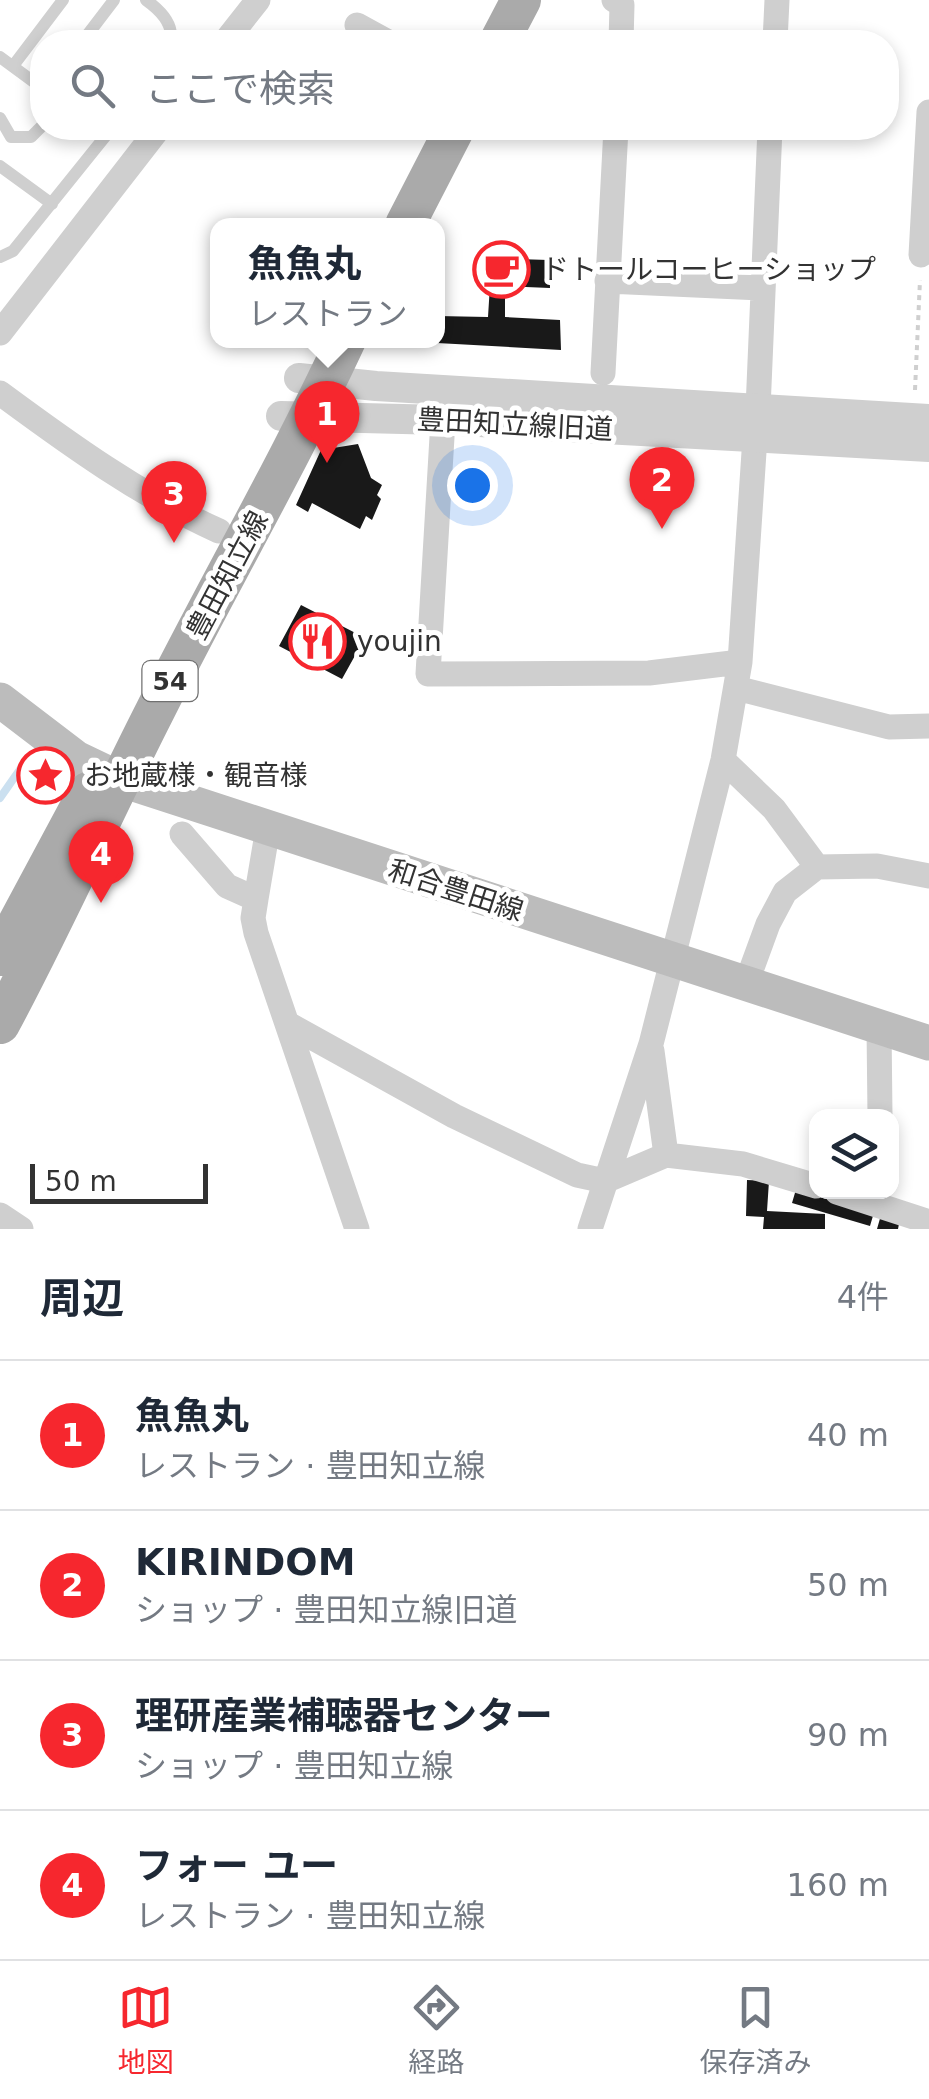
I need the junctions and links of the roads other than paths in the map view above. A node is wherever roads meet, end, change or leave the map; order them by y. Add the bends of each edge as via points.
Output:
1 (63, 0) edge
2 (114, 0) edge
3 (146, 0) edge
4 (258, 0) edge
5 (491, 0) edge
6 (520, 0) edge
7 (614, 0) edge
8 (777, 0) edge
9 (357, 26) dead end
10 (40, 30) edge
11 (91, 30) edge
12 (170, 30) edge
13 (234, 30) edge
14 (365, 30) edge
15 (476, 30) edge
16 (505, 30) edge
17 (621, 30) edge
18 (776, 30) edge
19 (30, 44) edge
20 (0, 58) edge
21 (13, 66) junction
22 (30, 79) edge
23 (929, 112) edge
24 (0, 118) edge
25 (30, 137) edge
26 (98, 140) edge
27 (150, 140) edge
28 (420, 140) edge
29 (449, 140) edge
30 (615, 140) edge
31 (769, 140) edge
32 (2, 171) edge
33 (52, 204) junction
34 (381, 218) edge
35 (409, 218) edge
36 (921, 255) road end
37 (0, 257) edge
38 (607, 280) junction
39 (762, 288) junction
40 (0, 333) edge
41 (317, 348) edge
42 (339, 348) edge
43 (603, 374) dead end
44 (314, 379) junction
45 (0, 393) edge
46 (922, 410) edge
47 (296, 417) junction
48 (443, 420) junction
49 (756, 423) junction
50 (929, 447) edge
51 (219, 531) junction
52 (738, 675) junction
53 (0, 700) edge
54 (929, 726) edge
55 (723, 760) junction
56 (110, 774) junction
57 (268, 828) junction
58 (182, 834) dead end
59 (817, 867) junction
60 (929, 876) edge
61 (256, 899) junction
62 (0, 956) edge
63 (674, 962) junction
64 (746, 984) junction
65 (0, 1024) edge
66 (288, 1024) junction
67 (879, 1027) junction
68 (929, 1043) edge
69 (651, 1044) junction
70 (880, 1109) edge
71 (666, 1154) junction
72 (605, 1182) junction
73 (809, 1184) edge
74 (878, 1199) edge
75 (0, 1215) edge
76 (929, 1222) edge
77 (21, 1229) edge
78 (357, 1229) edge
79 (590, 1229) edge

1 - 10 lane
2 - 11 lane
3 - 12 lane via 162,12
4 - 13 street
5 - 15 main road
6 - 16 main road
7 - 17 street via 622,5
8 - 18 street
9 - 14 street
19 - 21 lane
20 - 21 lane
21 - 22 lane
23 - 36 street
24 - 25 lane via 10,137
26 - 33 lane
27 - 40 street
28 - 34 main road
29 - 35 main road
30 - 38 street
31 - 39 street
32 - 33 lane
33 - 37 lane via 13,251
38 - 39 street
38 - 43 street
39 - 49 street
41 - 44 main road, 豊田知立線 / 54
42 - 44 main road, 豊田知立線 / 54
44 - 47 main road, 豊田知立線 / 54
44 - 49 street, 豊田知立線旧道
45 - 51 street via 179,513
46 - 49 street, 豊田知立線旧道
47 - 48 street, 豊田知立線旧道
47 - 51 main road, 豊田知立線 / 54
47 - 56 main road, 豊田知立線 / 54
48 - 49 street, 豊田知立線旧道
48 - 52 street via 428,674
49 - 50 street, 豊田知立線旧道
49 - 52 street
51 - 56 main road, 豊田知立線 / 54 via 170,622
52 - 54 street via 889,727
52 - 55 street
53 - 56 main road, 和合豊田線 via 76,758
55 - 59 street via 774,810
55 - 63 street
56 - 57 main road, 和合豊田線
56 - 62 main road, 豊田知立線 / 54
56 - 65 main road, 豊田知立線 / 54
57 - 61 street
57 - 63 main road, 和合豊田線
58 - 61 street via 227,886
59 - 60 street via 877,866
59 - 64 street via 785,892
61 - 66 street via 256,933
63 - 64 main road, 和合豊田線
63 - 69 street
64 - 67 main road, 和合豊田線
66 - 72 street via 454,1116
66 - 78 street
67 - 68 main road, 和合豊田線
67 - 70 street
69 - 71 street
69 - 72 street
71 - 72 street
71 - 73 street via 742,1164
72 - 79 street
74 - 76 street
75 - 77 street

